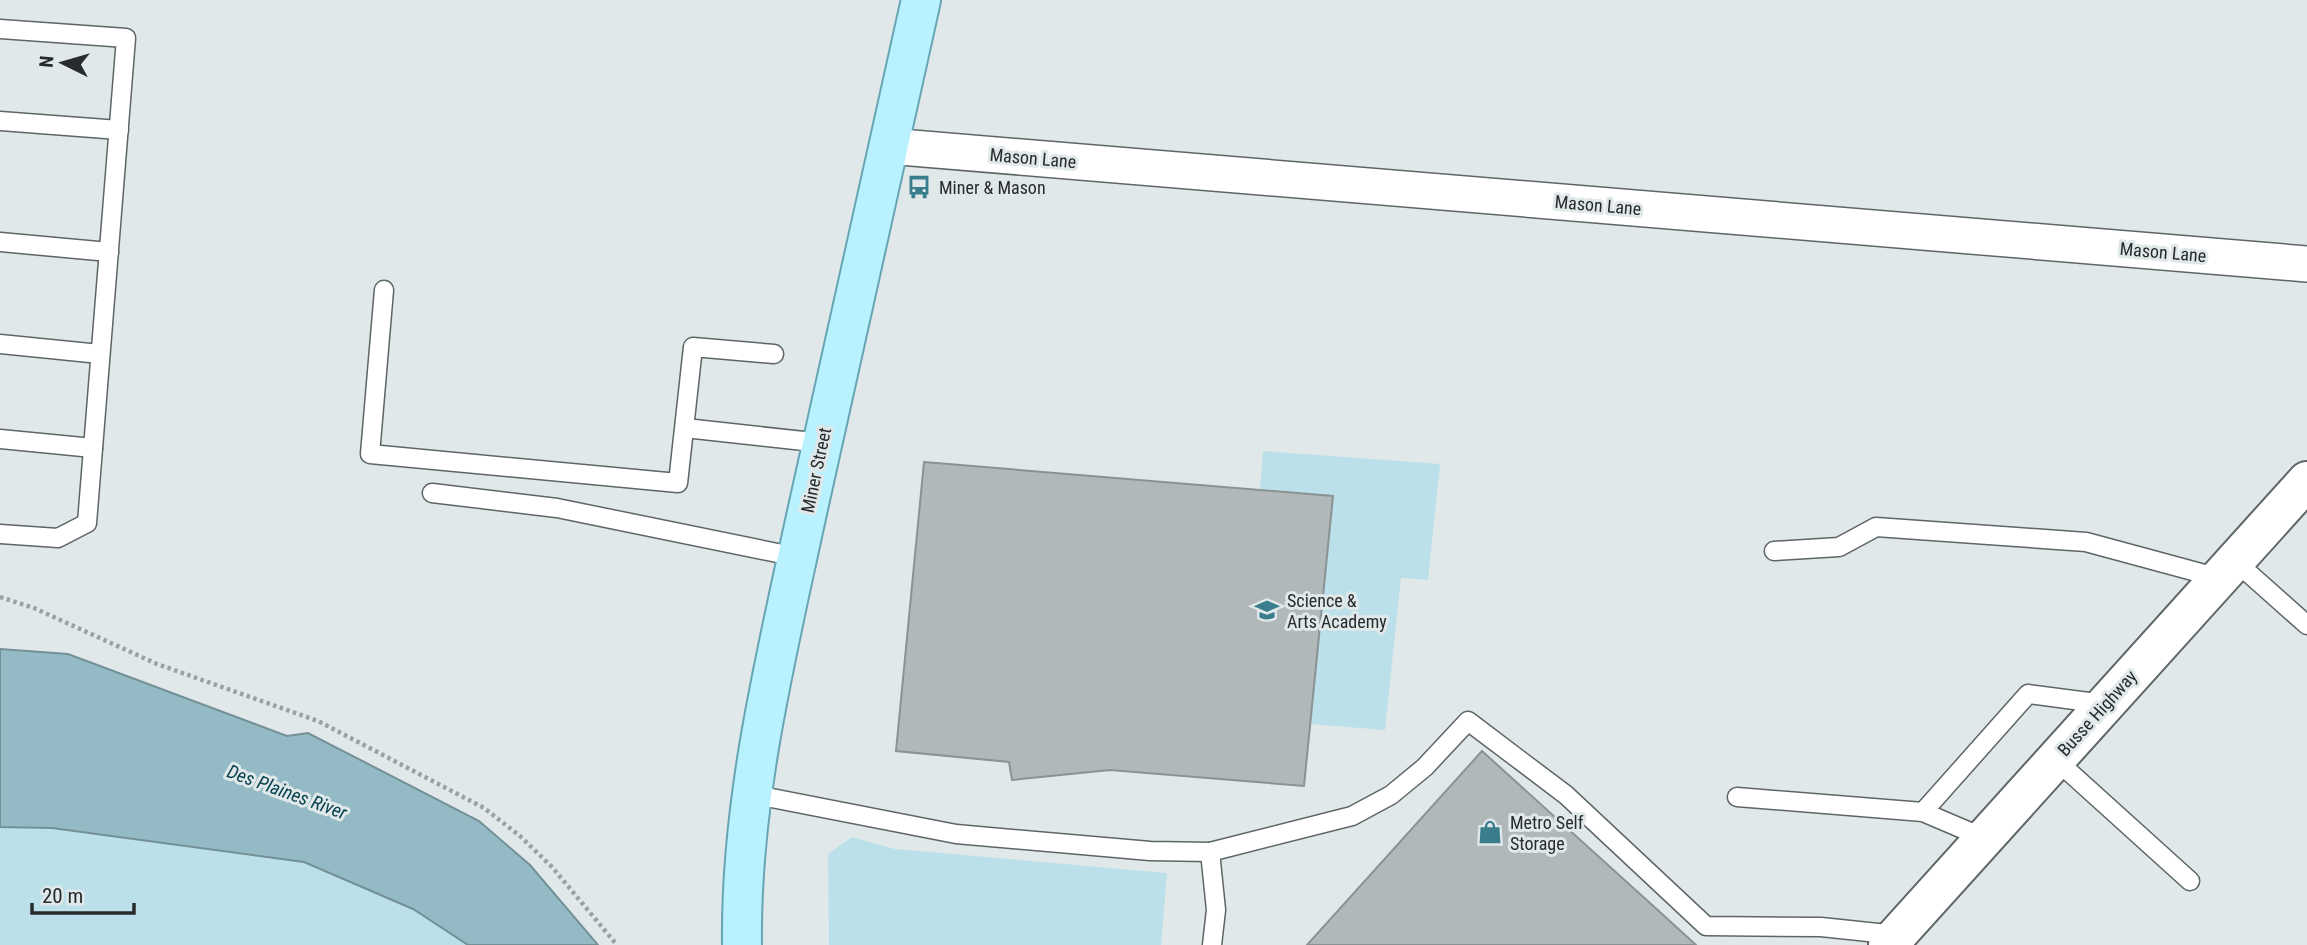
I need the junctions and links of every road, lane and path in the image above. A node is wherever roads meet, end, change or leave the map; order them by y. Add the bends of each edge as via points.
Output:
1 (921, 0) edge
2 (0, 29) edge
3 (0, 121) edge
4 (119, 130) junction
5 (888, 146) junction
6 (0, 242) edge
7 (109, 252) junction
8 (2307, 264) edge
9 (384, 290) dead end
10 (0, 344) edge
11 (100, 354) junction
12 (774, 354) dead end
13 (685, 428) junction
14 (0, 439) edge
15 (822, 443) junction
16 (93, 448) junction
17 (2307, 481) edge
18 (432, 493) dead end
19 (0, 534) edge
20 (1774, 551) dead end
21 (797, 556) junction
22 (2227, 570) junction
23 (0, 597) edge
24 (2307, 625) edge
25 (2105, 704) junction
26 (2056, 759) junction
27 (751, 794) junction
28 (1737, 797) dead end
29 (1923, 812) junction
30 (1984, 838) junction
31 (1210, 852) junction
32 (2190, 881) dead end
33 (1892, 940) edge
34 (617, 945) edge
35 (742, 945) edge
36 (1212, 945) edge

1 - 5 main road, Miner Street
2 - 4 lane via 126,38
3 - 4 lane
4 - 7 lane
5 - 8 street, Mason Lane
5 - 15 main road, Miner Street
6 - 7 lane
7 - 11 lane
9 - 13 lane via 369,454 678,483
10 - 11 lane
11 - 16 lane
12 - 13 lane via 693,347
13 - 15 lane
14 - 16 lane
15 - 21 main road, Miner Street
16 - 19 lane via 87,523 58,538
17 - 22 main road, Busse Highway
18 - 21 lane via 556,508
20 - 22 lane via 1839,547 1876,527 2086,542
21 - 27 main road, Miner Street
22 - 24 lane
22 - 25 main road, Busse Highway
23 - 34 path via 157,664 318,721 484,808 552,867
25 - 26 main road, Busse Highway
25 - 29 lane via 2028,694
26 - 30 main road, Busse Highway
26 - 32 lane
27 - 31 lane via 956,834
27 - 35 main road, Miner Street
28 - 29 lane
29 - 30 lane
30 - 33 main road, Busse Highway
31 - 33 lane via 1352,816 1391,795 1424,768 1468,721 1566,795 1706,926 1821,927
31 - 36 lane via 1216,909

